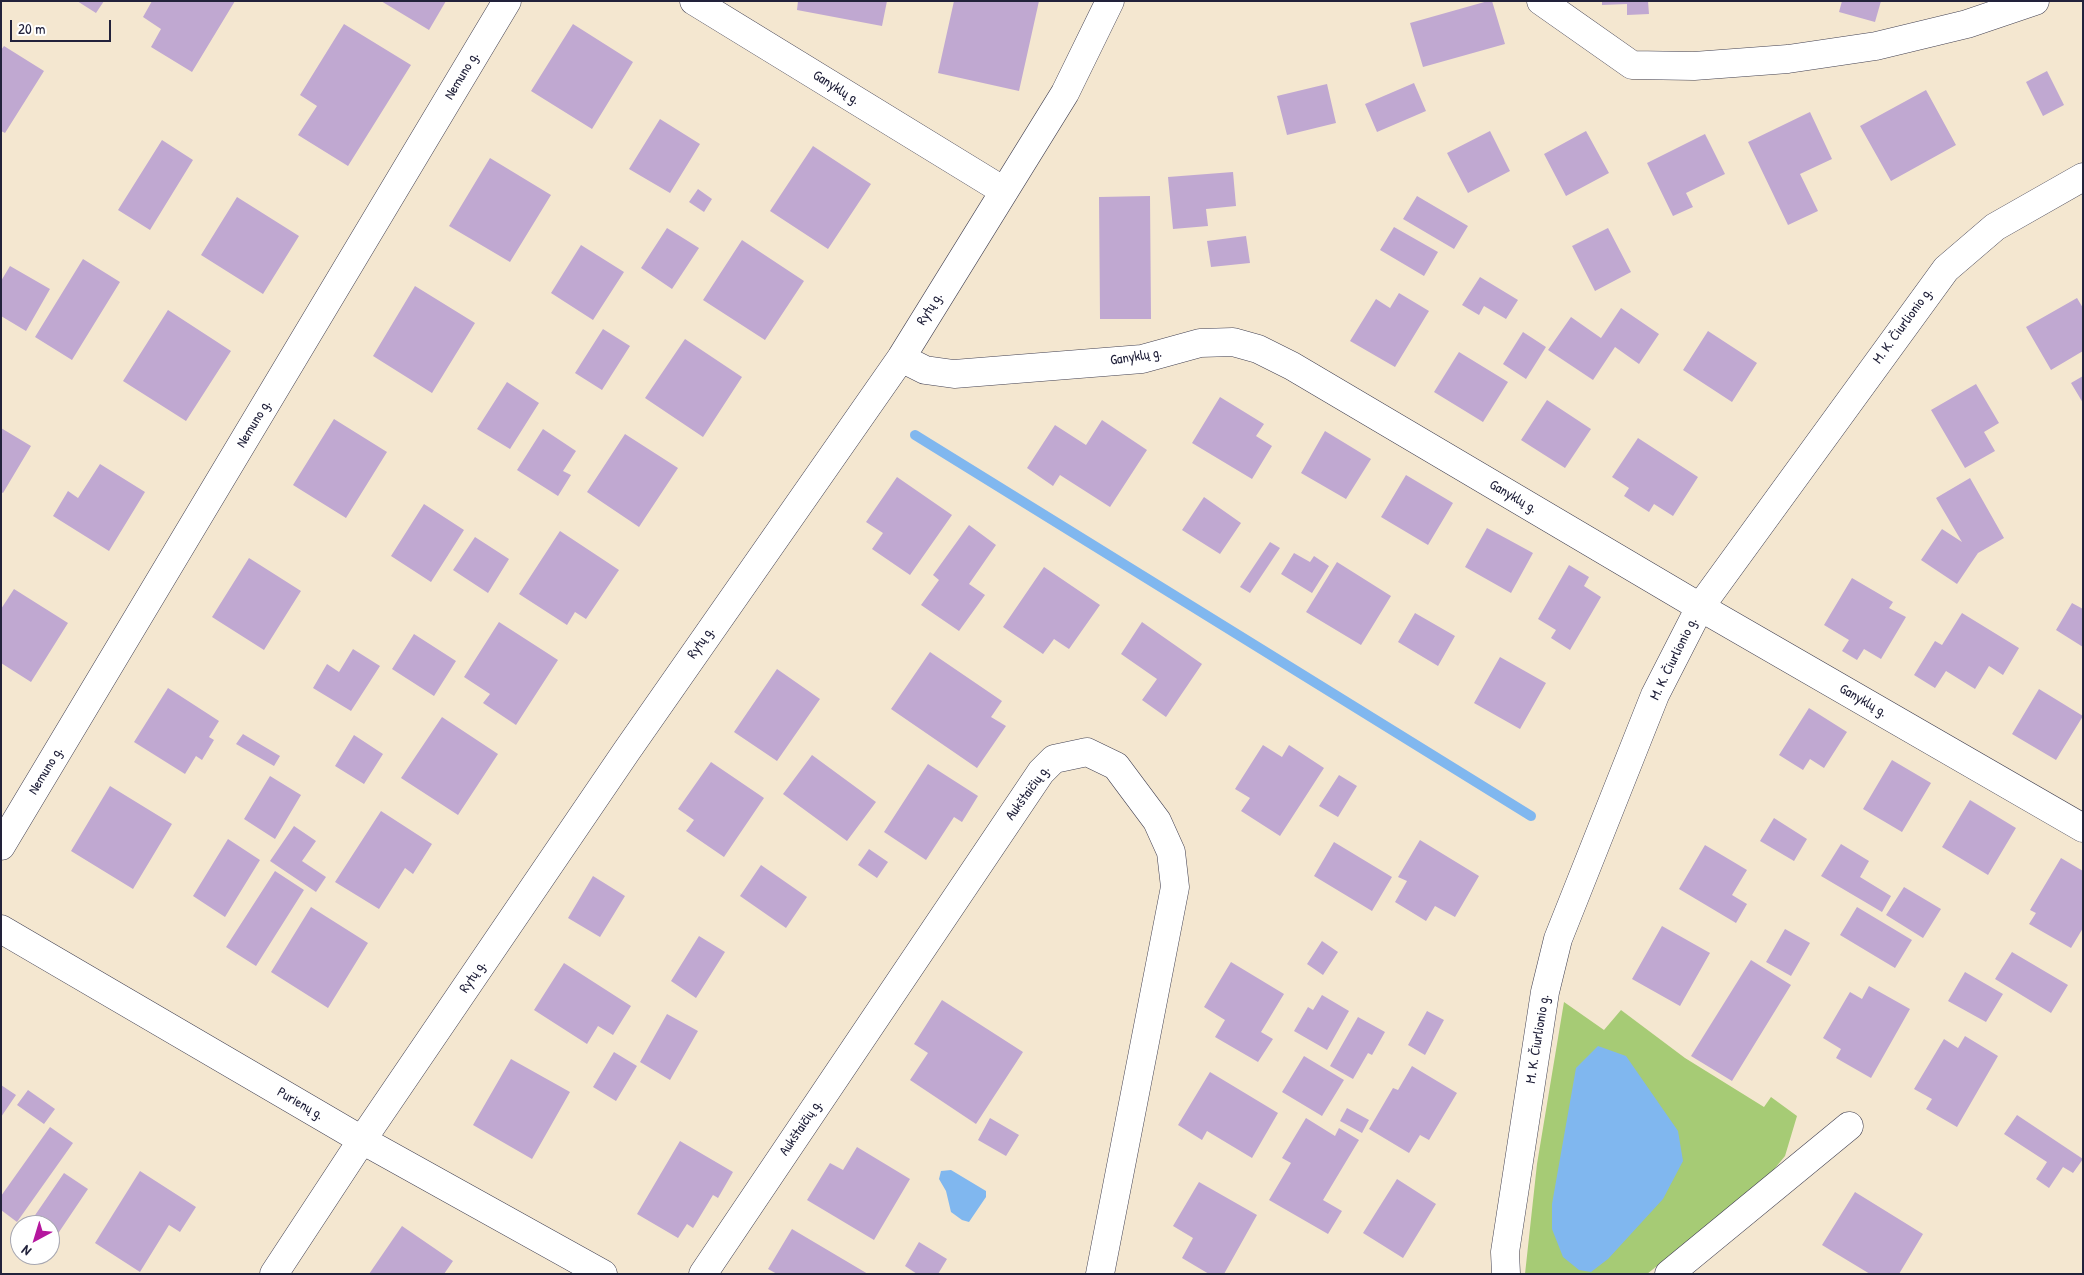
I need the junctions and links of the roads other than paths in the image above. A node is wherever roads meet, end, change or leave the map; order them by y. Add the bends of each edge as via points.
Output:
1 (508, 1) edge
2 (694, 1) edge
3 (1110, 1) edge
4 (1541, 1) edge
5 (2035, 1) edge
6 (2083, 177) edge
7 (1004, 191) junction
8 (901, 358) junction
9 (1700, 607) junction
10 (2083, 828) edge
11 (1, 846) edge
12 (1, 928) edge
13 (1849, 1126) dead end
14 (362, 1140) junction
15 (274, 1274) edge
16 (603, 1274) edge
17 (703, 1274) edge
18 (1100, 1274) edge
19 (1506, 1274) edge
20 (1669, 1274) edge

1 - 11 street, Nemuno g.
2 - 7 street, Ganyklų g.
3 - 7 street, Rytų g. via 1065,93
4 - 5 street via 1632,65 1694,66 1788,59 1876,46 1967,24
6 - 9 street, M. K. Čiurlionio g. via 1995,227 1946,269
7 - 8 street, Rytų g.
8 - 9 street, Ganyklų g. via 925,370 954,374 1142,359 1200,344 1234,342 1258,349
8 - 14 street, Rytų g. via 626,752
9 - 10 street, Ganyklų g.
9 - 19 street, M. K. Čiurlionio g. via 1655,695 1558,939 1545,992 1505,1252
12 - 14 street, Purienų g.
13 - 20 street
14 - 15 street, Rytų g.
14 - 16 street, Purienų g.
17 - 18 street, Aukštaičių g. via 1041,772 1054,759 1086,752 1116,766 1157,821 1171,852 1175,887

